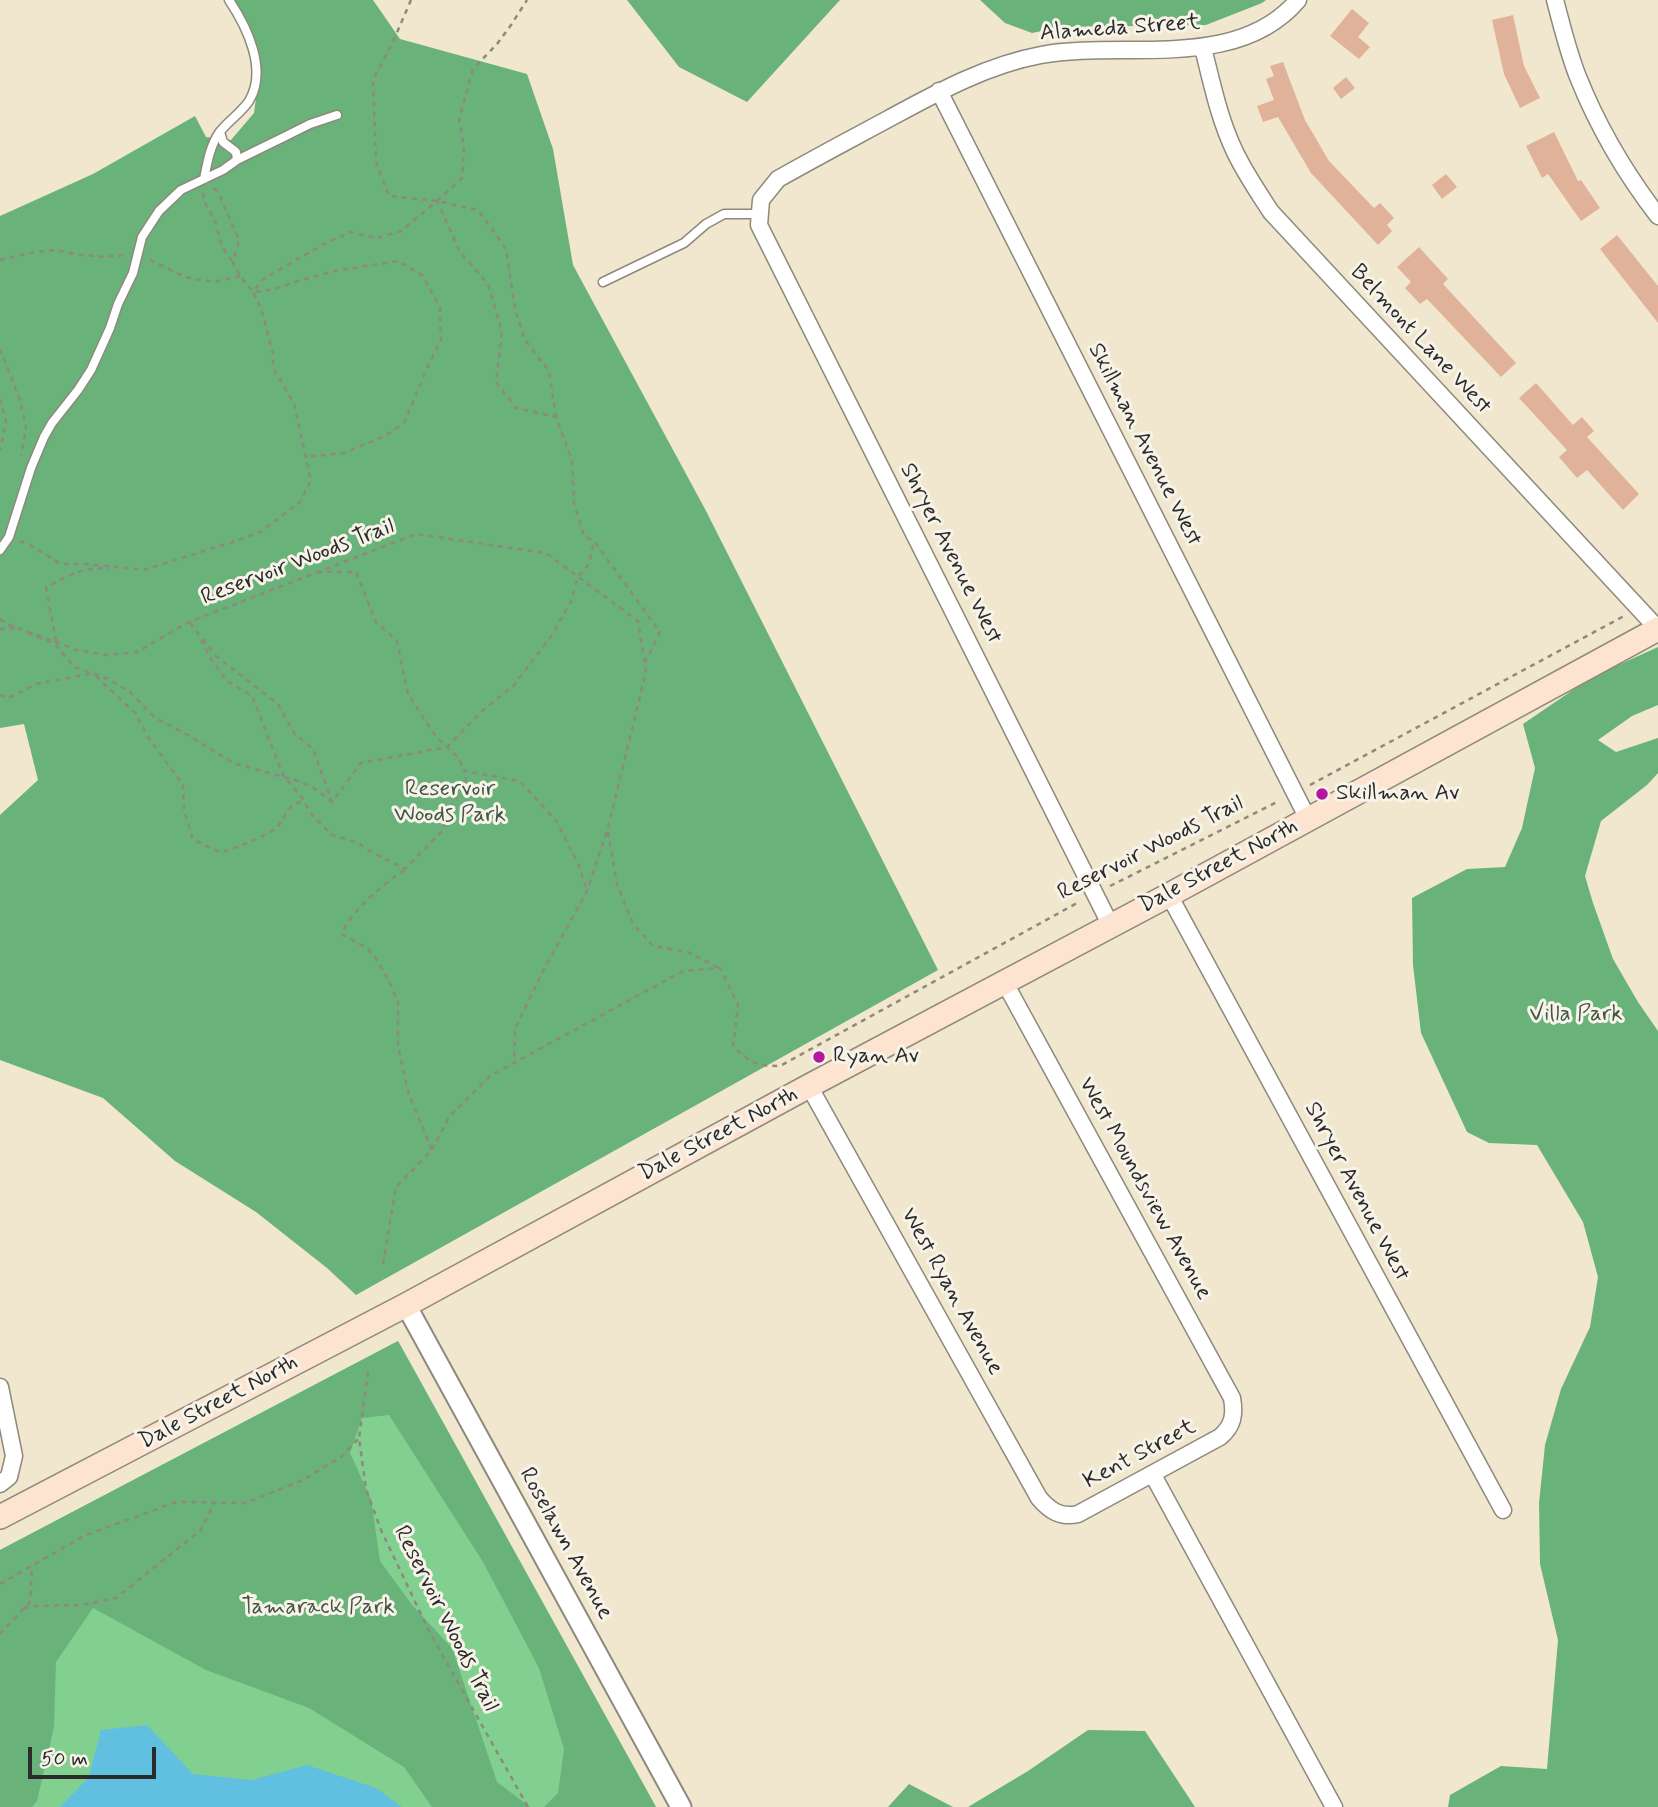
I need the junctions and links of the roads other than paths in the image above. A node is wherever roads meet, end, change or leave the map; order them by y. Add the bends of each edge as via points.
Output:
1 (229, 0) edge
2 (1298, 0) edge
3 (1555, 0) edge
4 (1203, 48) junction
5 (939, 91) junction
6 (337, 115) dead end
7 (220, 132) junction
8 (237, 160) junction
9 (204, 179) junction
10 (760, 207) junction
11 (1658, 216) edge
12 (604, 282) dead end
13 (0, 550) edge
14 (1658, 629) edge
15 (1308, 819) junction
16 (1169, 895) junction
17 (1111, 926) junction
18 (1005, 983) junction
19 (809, 1086) junction
20 (406, 1305) junction
21 (0, 1387) edge
22 (1233, 1420) joint
23 (1153, 1475) junction
24 (4, 1480) edge
25 (1503, 1510) dead end
26 (1060, 1514) joint
27 (0, 1517) edge
28 (681, 1807) edge
29 (1334, 1807) edge

1 - 7 lane via 253,50 256,77 249,101
2 - 4 street, Alameda Street via 1255,33
3 - 11 street via 1578,77 1597,119
4 - 5 street, Alameda Street via 1041,55 1004,64
4 - 14 street, Belmont Lane West via 1234,150 1271,212
5 - 10 street, Alameda Street via 778,179
5 - 15 street, Skillman Avenue West
6 - 8 lane
7 - 8 lane
7 - 9 lane
8 - 9 lane
9 - 13 lane via 181,190 159,211 142,237 133,273 91,370 44,437 9,537
10 - 12 lane via 724,214 684,243
10 - 17 street, Shryer Avenue West via 760,225
14 - 15 main road, Dale Street North
15 - 16 main road, Dale Street North
16 - 17 main road, Dale Street North
16 - 25 street, Shryer Avenue West
17 - 18 main road, Dale Street North
18 - 19 main road, Dale Street North
18 - 22 street, West Moundsview Avenue via 1232,1398
19 - 20 main road, Dale Street North
19 - 26 street, West Ryan Avenue via 1039,1498
20 - 27 main road, Dale Street North
20 - 28 street, Roselawn Avenue
21 - 24 street via 14,1456
22 - 23 street, Kent Street via 1220,1437
23 - 26 street, Kent Street via 1078,1514
23 - 29 street

